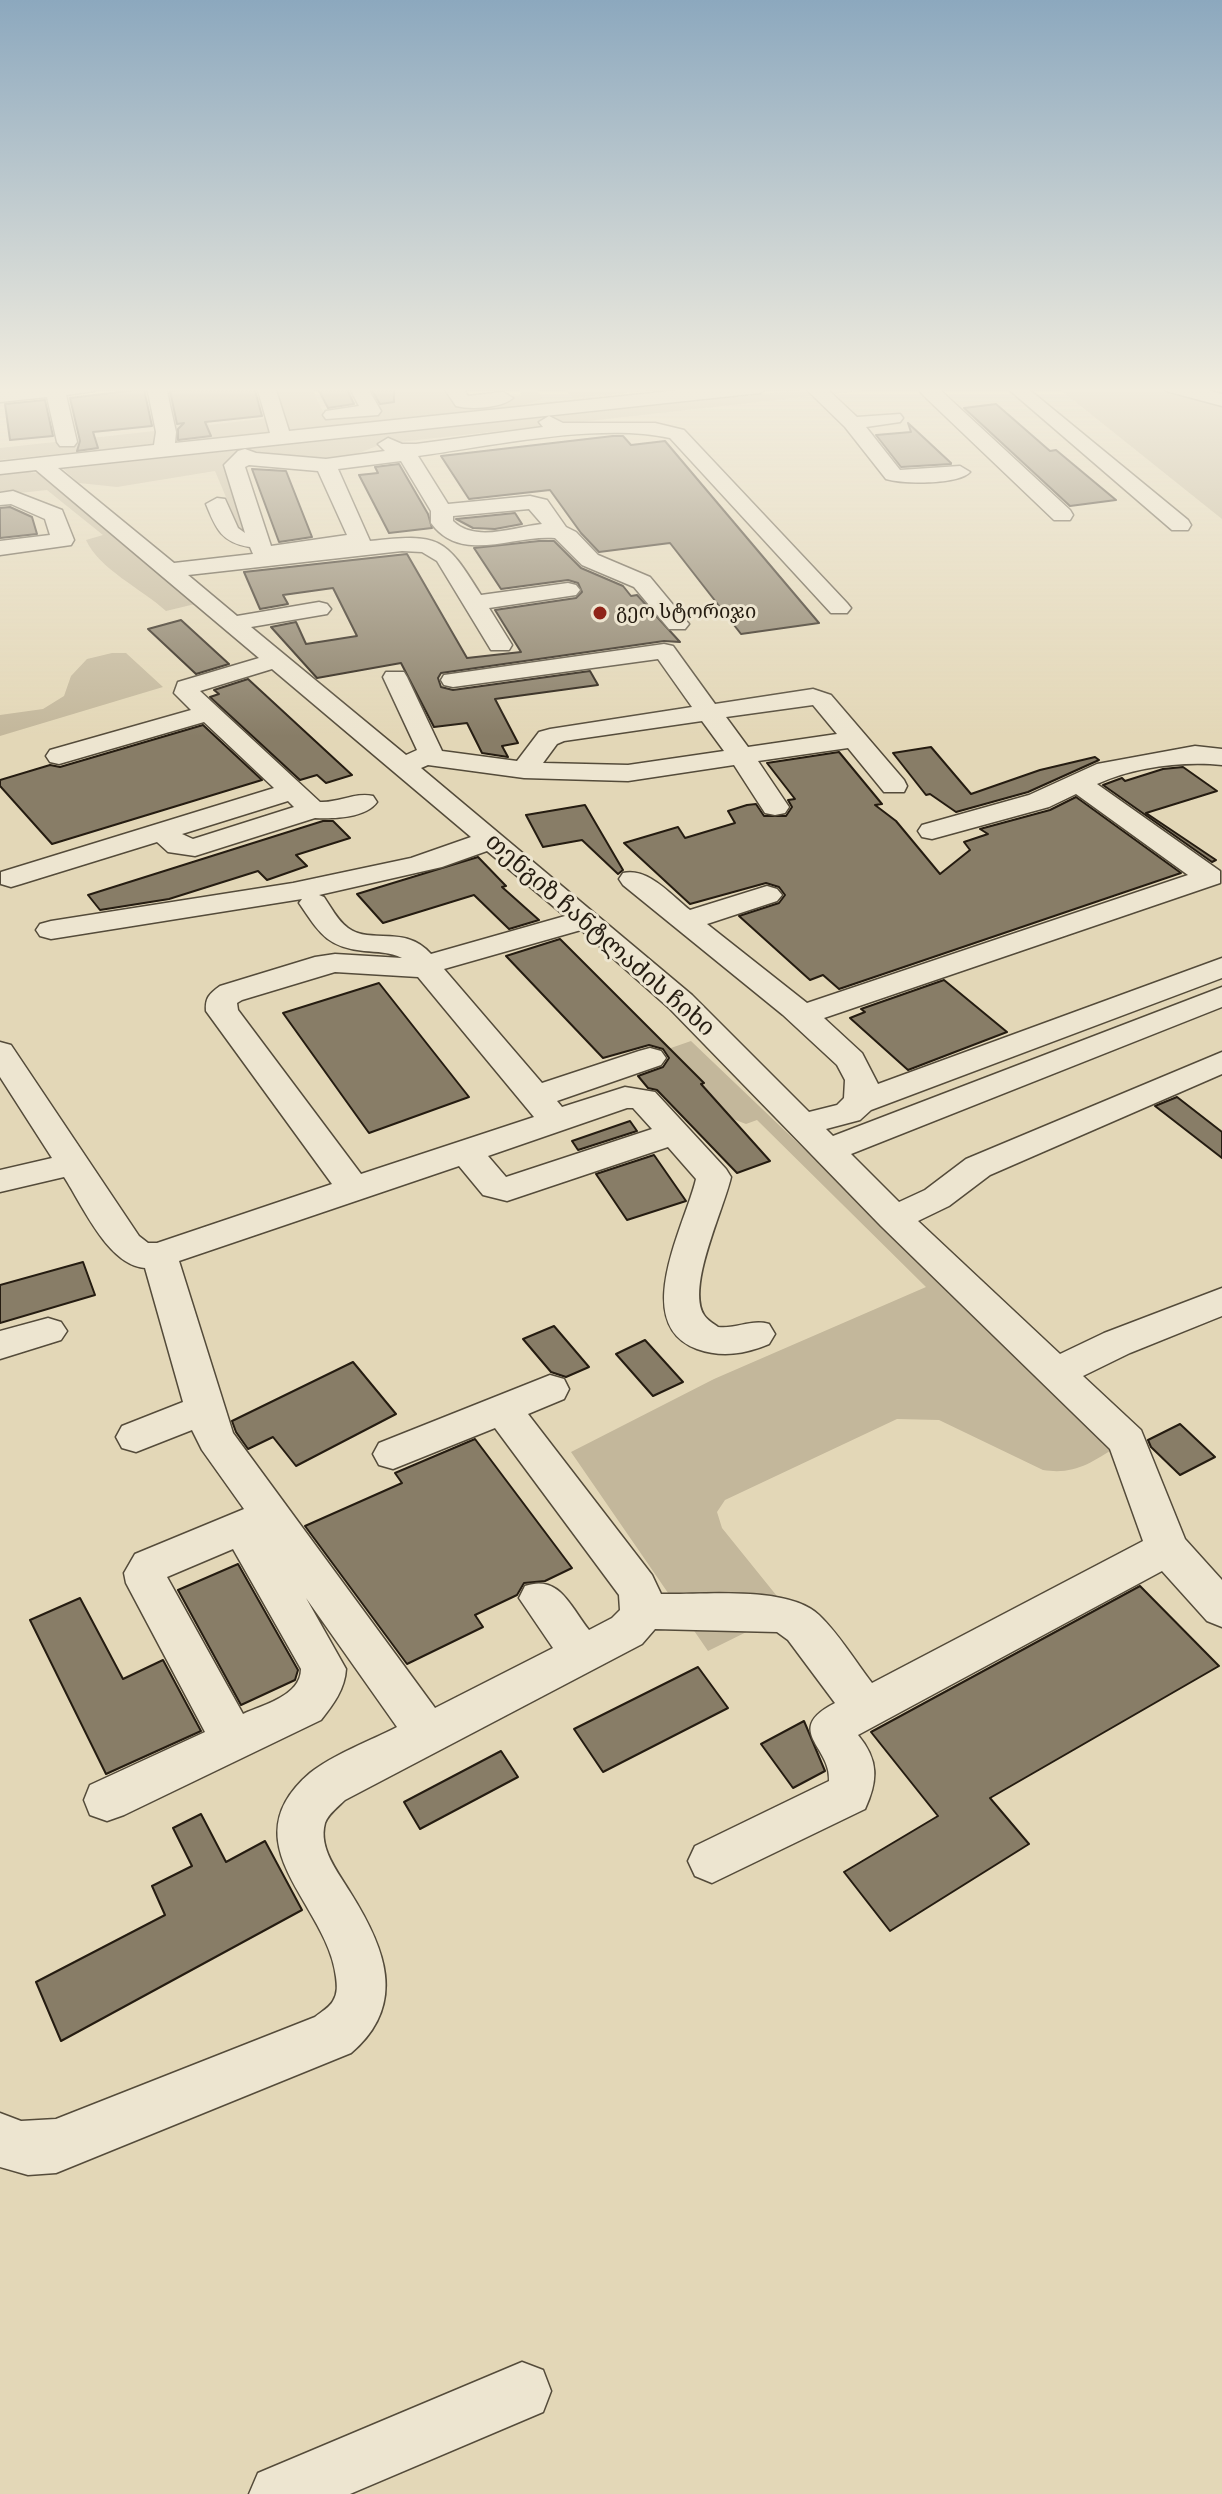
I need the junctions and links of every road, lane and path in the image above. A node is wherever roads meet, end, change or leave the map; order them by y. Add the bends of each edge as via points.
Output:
1 (28, 503) edge
2 (103, 503) edge
3 (247, 503) edge
4 (343, 503) edge
5 (435, 503) edge
6 (523, 503) edge
7 (534, 503) edge
8 (742, 503) edge
9 (1049, 503) edge
10 (1154, 503) edge
11 (217, 504) dead end
12 (1062, 515) dead end
13 (444, 520) junction
14 (1180, 525) dead end
15 (558, 532) junction
16 (360, 540) junction
17 (259, 541) junction
18 (0, 548) edge
19 (168, 571) junction
20 (568, 590) dead end
21 (474, 603) junction
22 (839, 608) dead end
23 (319, 609) dead end
24 (230, 624) junction
25 (677, 624) dead end
26 (500, 645) dead end
27 (275, 661) junction
28 (395, 677) dead end
29 (453, 680) dead end
30 (708, 712) junction
31 (209, 713) junction
32 (854, 739) junction
33 (59, 756) dead end
34 (741, 756) junction
35 (1222, 757) edge
36 (411, 765) junction
37 (524, 770) junction
38 (1077, 782) junction
39 (894, 786) dead end
40 (303, 800) junction
41 (775, 807) dead end
42 (932, 831) dead end
43 (489, 839) junction
44 (11, 878) dead end
45 (633, 879) dead end
46 (767, 895) dead end
47 (314, 903) dead end
48 (586, 919) junction
49 (685, 921) junction
50 (51, 930) dead end
51 (423, 966) junction
52 (1222, 967) edge
53 (1219, 1001) edge
54 (802, 1015) junction
55 (0, 1052) edge
56 (650, 1058) dead end
57 (1222, 1062) edge
58 (11, 1086) edge
59 (859, 1103) junction
60 (545, 1109) junction
61 (803, 1124) junction
62 (675, 1133) junction
63 (828, 1150) junction
64 (466, 1151) junction
65 (74, 1164) junction
66 (0, 1181) edge
67 (354, 1189) junction
68 (894, 1218) junction
69 (159, 1255) junction
70 (1222, 1301) edge
71 (48, 1331) dead end
72 (756, 1334) dead end
73 (0, 1345) edge
74 (1056, 1373) junction
75 (550, 1389) dead end
76 (502, 1409) junction
77 (205, 1412) junction
78 (136, 1437) dead end
79 (393, 1454) dead end
80 (256, 1521) junction
81 (1167, 1548) junction
82 (540, 1598) dead end
83 (1222, 1609) edge
84 (643, 1611) junction
85 (582, 1654) junction
86 (865, 1708) junction
87 (428, 1734) junction
88 (233, 1740) junction
89 (107, 1800) dead end
90 (712, 1861) dead end
91 (0, 2140) edge
92 (522, 2391) dead end
93 (279, 2494) edge

1 - 18 street via 54,515 63,540
2 - 19 street, თენგიზ ჩანტლაძის ჩიხი
3 - 17 street
4 - 16 street
5 - 13 street
6 - 13 street
7 - 15 street
8 - 22 street
9 - 12 street
10 - 14 street
11 - 17 street via 231,537
13 - 15 street via 455,536 468,539
13 - 16 street
15 - 25 street via 571,537 592,561 642,583
16 - 17 street via 267,553
19 - 21 street via 413,544 446,557
19 - 24 street, თენგიზ ჩანტლაძის ჩიხი
20 - 21 street
21 - 26 street
23 - 24 street
24 - 27 street, თენგიზ ჩანტლაძის ჩიხი
27 - 31 street via 187,687
27 - 36 street, თენგიზ ჩანტლაძის ჩიხი
28 - 36 street via 430,750
29 - 30 street via 664,651
30 - 32 street via 813,697 822,700
30 - 34 street
30 - 37 street via 559,734 548,738
31 - 33 street
31 - 40 street
32 - 34 street
32 - 39 street
34 - 37 street via 628,773
34 - 41 street
35 - 38 street via 1195,754 1106,770
36 - 37 street
36 - 40 street via 334,811
36 - 43 street, თენგიზ ჩანტლაძის ჩიხი
38 - 42 street via 1039,801
38 - 54 street via 1210,877
40 - 44 street via 162,831
43 - 48 street, თენგიზ ჩანტლაძის ჩიხი
43 - 50 street via 448,857 281,895
45 - 49 street
46 - 49 street
47 - 51 street via 345,939 403,945
48 - 51 street
48 - 61 street, თენგიზ ჩანტლაძის ჩიხი via 681,1002
49 - 54 street
51 - 60 street
51 - 67 street via 315,966 221,1000 222,1011
52 - 59 street
53 - 63 street
54 - 59 street via 851,1060 861,1080
55 - 58 street
56 - 60 street
57 - 68 street via 978,1167 937,1198
58 - 65 street
59 - 61 street via 848,1113
60 - 62 street via 634,1096
60 - 64 street
61 - 63 street, თენგიზ ჩანტლაძის ჩიხი
62 - 64 street via 507,1189 495,1187
62 - 72 street via 714,1177 681,1282 683,1314 692,1329 715,1341
63 - 68 street, თენგიზ ჩანტლაძის ჩიხი
64 - 67 street
65 - 66 street
65 - 69 street via 126,1245 141,1256
67 - 69 street
68 - 74 street, თენგიზ ჩანტლაძის ჩიხი
69 - 77 street
70 - 74 street
71 - 73 street
74 - 81 street, თენგიზ ჩანტლაძის ჩიხი via 1127,1441
75 - 76 street
76 - 79 street
76 - 84 street via 637,1587
77 - 78 street
77 - 80 street
80 - 87 street
80 - 88 street via 325,1674 305,1706
80 - 88 street via 150,1566 145,1573
81 - 83 street
81 - 86 street
82 - 85 street
84 - 85 street via 627,1631
84 - 86 street via 789,1617 803,1627
85 - 87 street
86 - 90 street via 833,1726 833,1737 854,1768 848,1794
87 - 91 street via 329,1785 303,1818 303,1851 349,1935 361,1971 354,2016 333,2035 56,2146 31,2149
88 - 89 street
92 - 93 street

